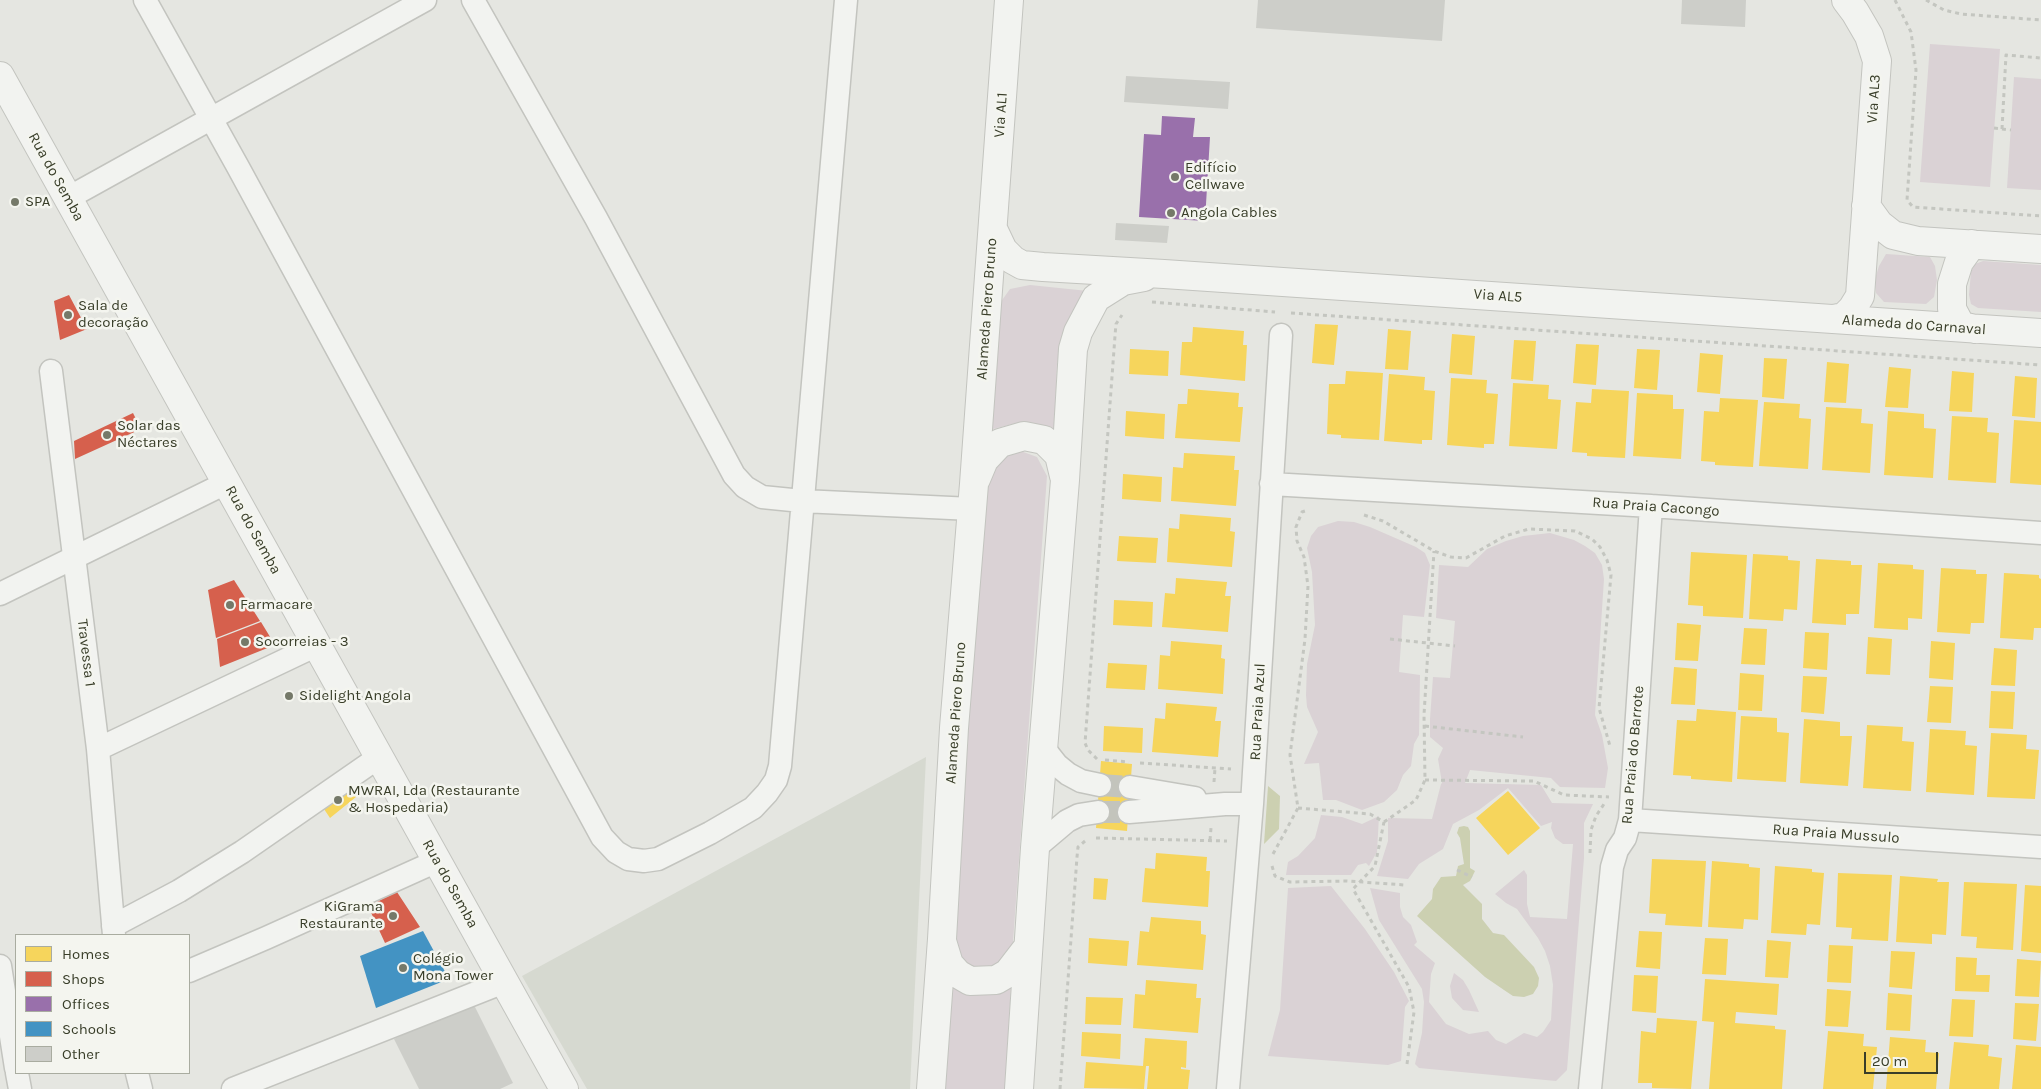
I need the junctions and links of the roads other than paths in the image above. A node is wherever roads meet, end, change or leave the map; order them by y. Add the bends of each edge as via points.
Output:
1 (145, 0) edge
2 (425, 0) edge
3 (473, 0) edge
4 (846, 0) edge
5 (1009, 0) edge
6 (1846, 0) edge
7 (0, 76) edge
8 (210, 118) junction
9 (68, 198) junction
10 (1866, 206) junction
11 (993, 229) junction
12 (1972, 244) junction
13 (2041, 249) edge
14 (1164, 274) junction
15 (1833, 319) junction
16 (1282, 325) road end
17 (1975, 329) junction
18 (2041, 333) edge
19 (51, 371) dead end
20 (1065, 480) junction
21 (226, 483) junction
22 (1271, 484) junction
23 (973, 496) junction
24 (802, 501) junction
25 (1651, 506) junction
26 (2041, 533) edge
27 (74, 559) junction
28 (0, 594) edge
29 (317, 645) junction
30 (1042, 746) junction
31 (98, 749) junction
32 (379, 757) junction
33 (1100, 785) tunnel mouth
34 (1130, 787) tunnel mouth
35 (1219, 796) junction
36 (1252, 804) junction
37 (1098, 812) tunnel mouth
38 (1129, 812) tunnel mouth
39 (1630, 820) junction
40 (2041, 847) edge
41 (1034, 848) junction
42 (437, 861) junction
43 (114, 931) edge
44 (942, 939) junction
45 (1028, 947) junction
46 (0, 966) edge
47 (190, 970) edge
48 (504, 982) junction
49 (15, 1062) edge
50 (17, 1074) edge
51 (137, 1074) edge
52 (20, 1089) edge
53 (141, 1089) edge
54 (233, 1089) edge
55 (564, 1089) edge
56 (931, 1089) edge
57 (1019, 1089) edge
58 (1228, 1089) edge
59 (1590, 1089) edge

1 - 8 street
2 - 8 street
3 - 24 street via 596,218 734,475 745,487 762,497
4 - 24 street
5 - 11 street, Via AL1
6 - 10 street, Via AL3 via 1869,36 1877,61
7 - 9 street, Rua do Semba
8 - 9 street
8 - 24 street via 602,838 628,860 658,859 710,833 754,808 776,780 780,766
9 - 21 street, Rua do Semba
10 - 12 street via 1879,224 1893,235 1918,241
10 - 15 street, Alameda do Carnaval via 1860,296 1844,317
11 - 14 street, Alameda Piero Bruno via 1003,250 1022,265
11 - 23 street, Alameda Piero Bruno
12 - 13 street
12 - 17 street via 1956,269 1952,309 1961,326
14 - 15 street, Via AL5
14 - 20 street via 1124,281 1096,298 1078,332 1073,349
15 - 17 street, Alameda do Carnaval
16 - 22 street, Rua Praia Azul
17 - 18 street, Alameda do Carnaval
19 - 27 street, Travessa 1
20 - 23 street via 1059,455 1044,440 1024,436 1000,443 984,460
20 - 30 street
21 - 27 street
21 - 29 street, Rua do Semba
22 - 25 street, Rua Praia Cacongo
22 - 36 street, Rua Praia Azul
23 - 24 street
23 - 44 street, Alameda Piero Bruno via 954,728
25 - 26 street, Rua Praia Cacongo
25 - 39 street, Rua Praia do Barrote
27 - 28 street
27 - 31 street, Travessa 1
29 - 31 street
29 - 32 street, Rua do Semba
30 - 33 street via 1068,774
30 - 41 street
31 - 43 street, Travessa 1
32 - 42 street, Rua do Semba
32 - 43 street via 242,852
34 - 35 street
35 - 36 street
35 - 38 street
36 - 58 street, Rua Praia Azul
37 - 41 street via 1079,815 1068,821
39 - 40 street, Rua Praia Mussulo
39 - 59 street, Rua Praia do Barrote via 1612,867
41 - 45 street
42 - 47 street
42 - 48 street, Rua do Semba
44 - 45 street via 949,964 970,981 996,980 1008,973
44 - 56 street, Alameda Piero Bruno
45 - 57 street
46 - 49 street
48 - 54 street
48 - 55 street, Rua do Semba
50 - 52 street
51 - 53 street

